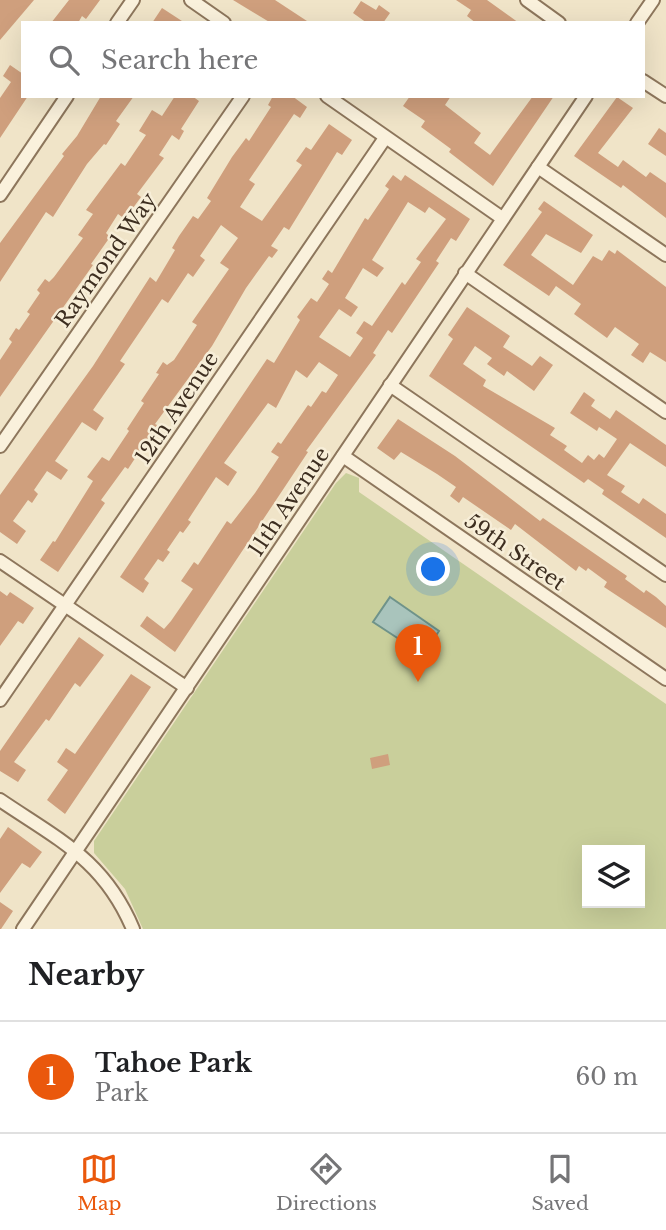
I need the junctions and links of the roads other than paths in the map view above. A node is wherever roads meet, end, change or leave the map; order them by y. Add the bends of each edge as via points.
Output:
1 (133, 0) edge
2 (191, 0) edge
3 (527, 0) edge
4 (653, 0) edge
5 (118, 21) edge
6 (221, 21) edge
7 (556, 21) edge
8 (638, 21) edge
9 (645, 82) edge
10 (666, 96) edge
11 (66, 98) edge
12 (242, 98) edge
13 (330, 98) edge
14 (585, 98) edge
15 (385, 138) junction
16 (538, 167) junction
17 (0, 195) edge
18 (502, 218) junction
19 (666, 255) edge
20 (465, 273) junction
21 (390, 385) junction
22 (666, 412) edge
23 (0, 446) edge
24 (343, 456) junction
25 (0, 561) edge
26 (666, 575) edge
27 (64, 606) junction
28 (666, 679) edge
29 (187, 688) junction
30 (0, 700) edge
31 (0, 800) edge
32 (76, 851) junction
33 (23, 929) edge
34 (133, 929) edge

1 - 5 street
2 - 6 street
3 - 7 street
4 - 8 street
9 - 10 street
11 - 17 street
12 - 23 street, Raymond Way
13 - 15 street
14 - 16 street, 11th Avenue
15 - 18 street
15 - 27 street, 12th Avenue
16 - 18 street, 11th Avenue
16 - 19 street
18 - 20 street, 11th Avenue
20 - 21 street, 11th Avenue
20 - 22 street
21 - 24 street, 11th Avenue
21 - 26 street
24 - 28 street, 59th Street
24 - 29 street, 11th Avenue
25 - 27 street
27 - 29 street
27 - 30 street, 12th Avenue
29 - 32 street, 11th Avenue
31 - 32 street
32 - 33 street, 11th Avenue
32 - 34 street via 109,882

